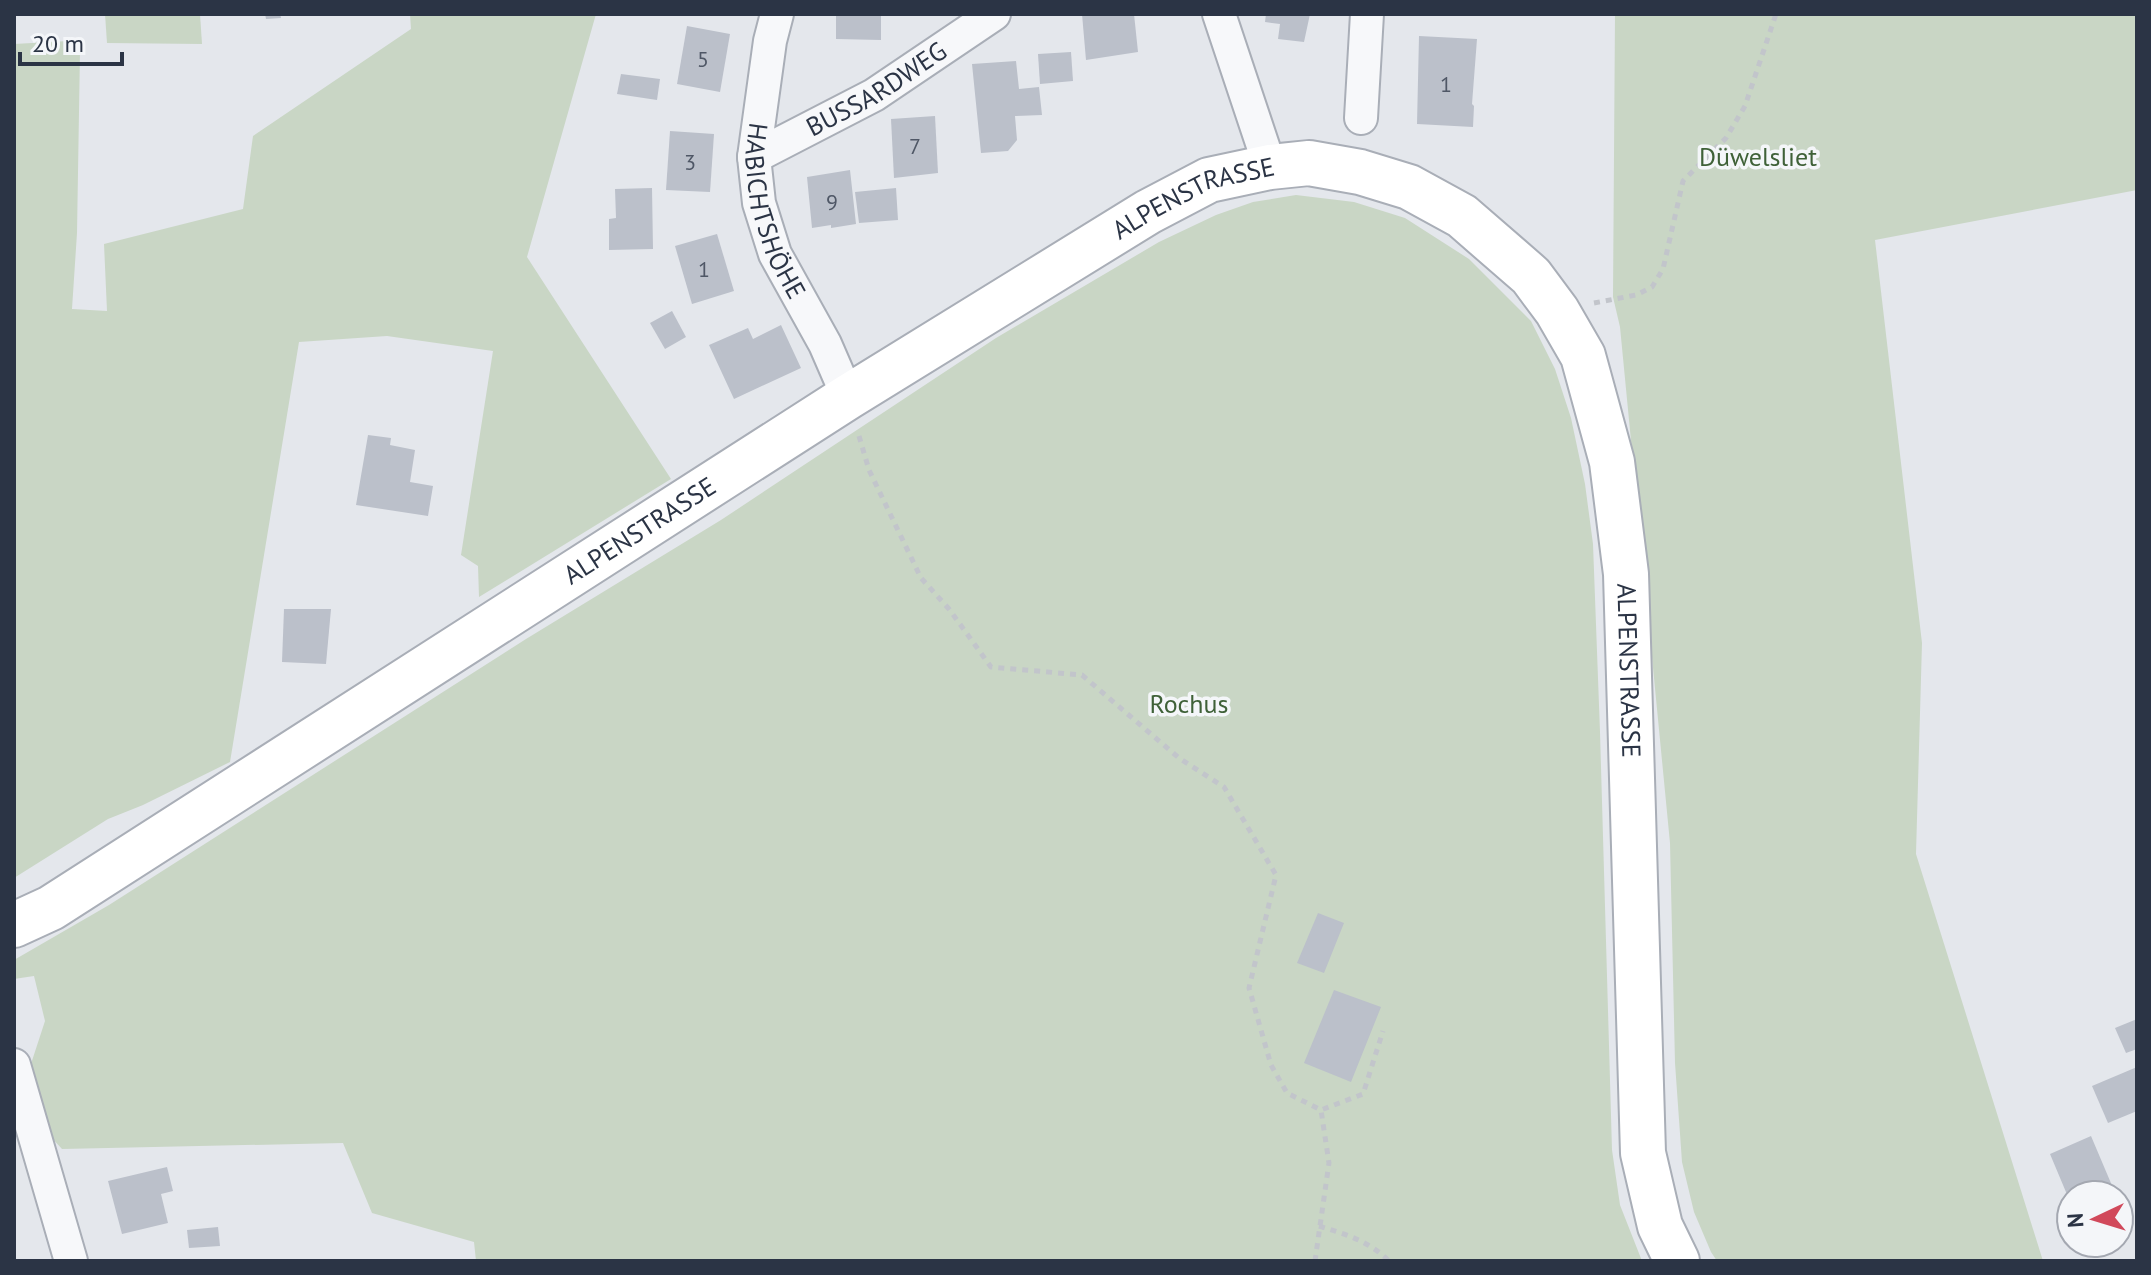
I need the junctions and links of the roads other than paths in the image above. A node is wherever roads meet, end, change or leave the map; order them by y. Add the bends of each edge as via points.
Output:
1 (777, 14) edge
2 (994, 14) edge
3 (1219, 14) edge
4 (1367, 14) edge
5 (1361, 118) dead end
6 (754, 157) junction
7 (1270, 167) junction
8 (848, 397) junction
9 (14, 925) edge
10 (14, 1065) edge
11 (71, 1261) edge
12 (1677, 1261) edge

1 - 6 street, HABICHTSHÖHE
2 - 6 street, BUSSARDWEG via 874,95
3 - 7 street
4 - 5 street
6 - 8 street, HABICHTSHÖHE via 759,203 775,254
7 - 8 street, ALPENSTRASSE via 1209,180 1148,212
7 - 12 street, ALPENSTRASSE via 1309,163 1360,172 1409,187 1462,216 1531,276 1583,356 1612,462 1626,574 1643,1153 1660,1226
8 - 9 street, ALPENSTRASSE via 51,908
10 - 11 street

